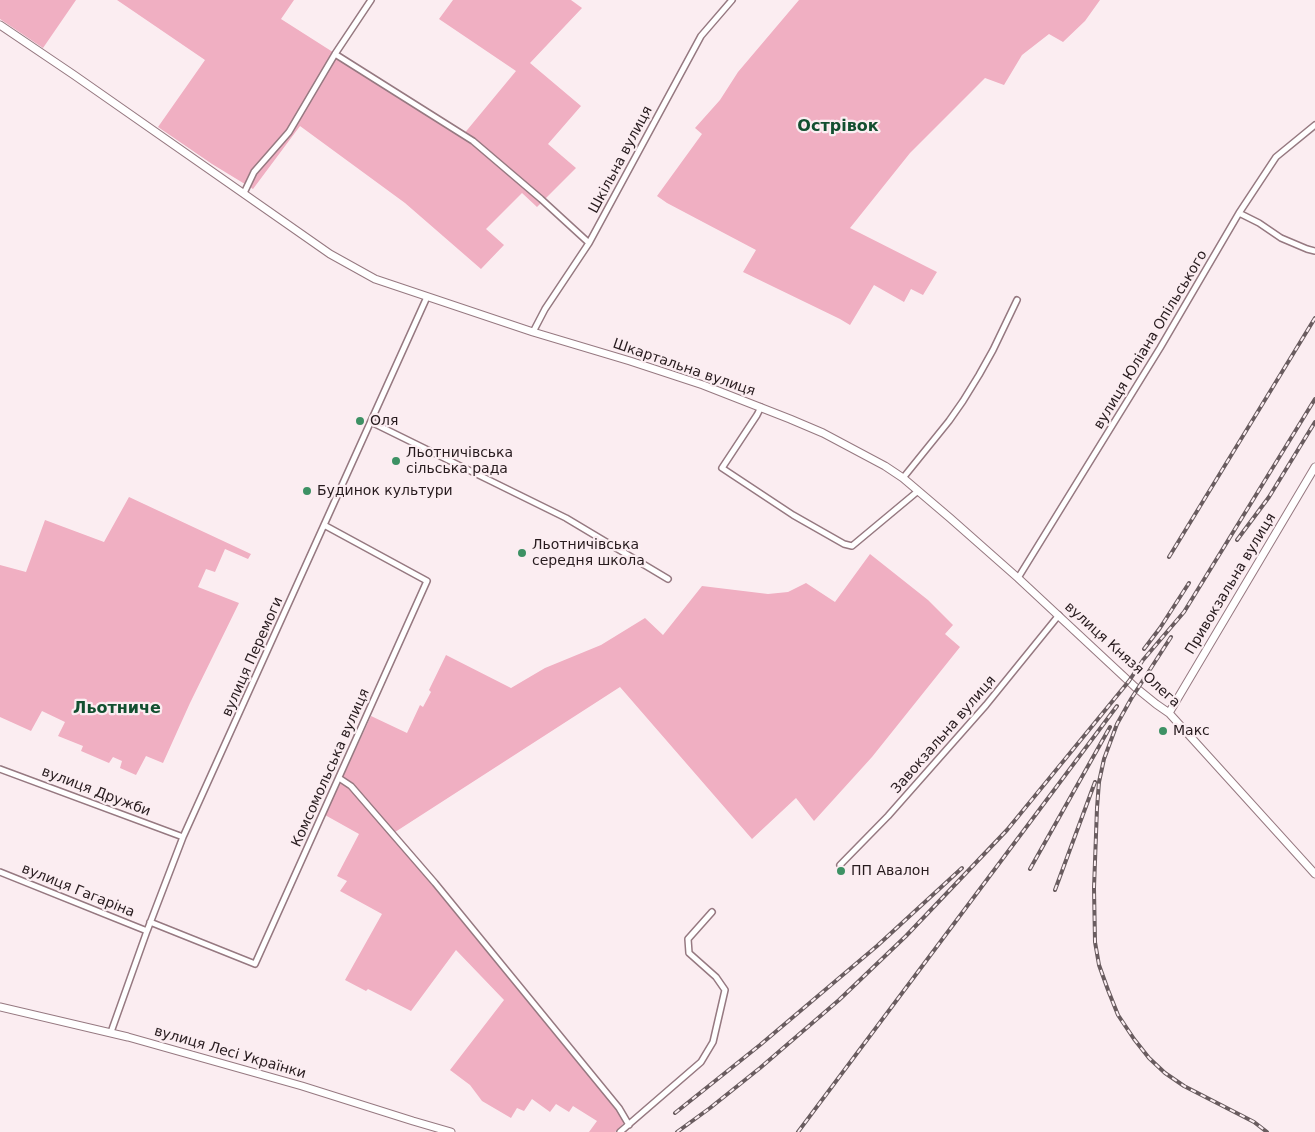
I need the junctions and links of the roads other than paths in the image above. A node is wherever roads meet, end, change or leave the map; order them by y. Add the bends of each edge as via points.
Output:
1 (372, 0) edge
2 (732, 0) edge
3 (0, 25) edge
4 (335, 54) junction
5 (1315, 125) edge
6 (244, 193) junction
7 (1239, 213) junction
8 (589, 243) junction
9 (1315, 251) edge
10 (427, 297) junction
11 (1017, 300) dead end
12 (533, 332) junction
13 (761, 407) junction
14 (371, 422) junction
15 (1315, 467) edge
16 (902, 478) junction
17 (918, 491) junction
18 (324, 525) junction
19 (1018, 578) junction
20 (668, 579) dead end
21 (1059, 615) junction
22 (1169, 713) junction
23 (0, 769) edge
24 (339, 778) junction
25 (183, 837) junction
26 (840, 865) dead end
27 (0, 872) edge
28 (1315, 874) edge
29 (712, 912) dead end
30 (150, 922) junction
31 (147, 931) junction
32 (0, 1007) edge
33 (111, 1032) junction
34 (628, 1125) junction
35 (451, 1132) edge
36 (620, 1132) edge

1 - 4 street
2 - 8 street, Шкільна вулиця via 701,36
3 - 6 street, Шкартальна вулиця
4 - 6 street via 289,132 254,172
4 - 8 street via 473,140
5 - 7 street, вулиця Юліана Опільського via 1276,157
6 - 10 street, Шкартальна вулиця via 330,254 375,279
7 - 9 street via 1281,238
7 - 19 street, вулиця Юліана Опільського
8 - 12 street, Шкільна вулиця
10 - 12 street, Шкартальна вулиця
10 - 14 street, вулиця Перемоги
11 - 16 street via 963,401
12 - 13 street, Шкартальна вулиця via 703,385
13 - 16 street, Шкартальна вулиця via 823,433
13 - 17 street via 722,468 844,544 852,546
14 - 18 street, вулиця Перемоги
14 - 20 street via 566,518
15 - 22 street, Привокзальна вулиця
16 - 17 street, Шкартальна вулиця
17 - 19 street, вулиця Князя Олега
18 - 24 street, Комсомольська вулиця via 427,581
18 - 25 street, вулиця Перемоги
19 - 21 street, вулиця Князя Олега
21 - 22 street, вулиця Князя Олега via 1135,687
21 - 26 street, Завокзальна вулиця via 986,705
22 - 28 street, вулиця Князя Олега
23 - 25 street, вулиця Дружби
24 - 30 street, Комсомольська вулиця via 255,964
24 - 34 street via 351,786 434,883 619,1108
25 - 30 street, вулиця Перемоги
27 - 31 street, вулиця Гагаріна
29 - 34 street via 688,939 689,952 725,990 713,1042 702,1062
30 - 31 street, вулиця Перемоги
31 - 33 street, вулиця Перемоги
32 - 33 street, вулиця Лесі Українки
33 - 35 street, вулиця Лесі Українки
34 - 36 street

